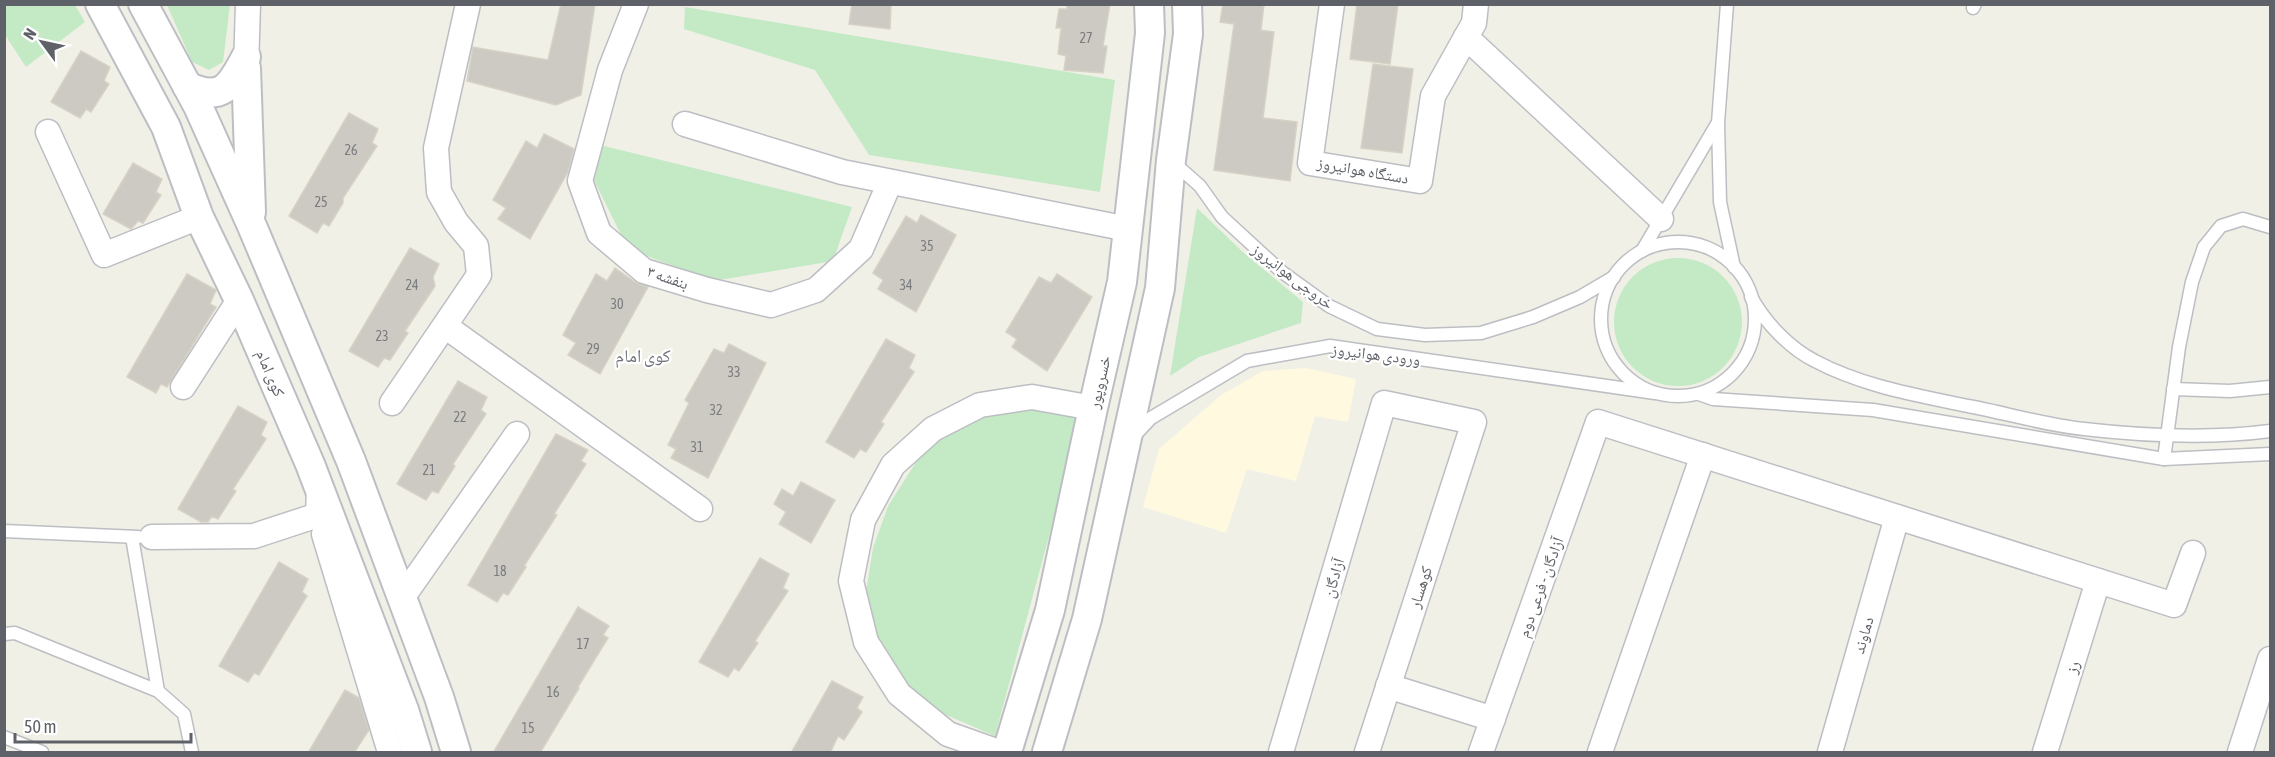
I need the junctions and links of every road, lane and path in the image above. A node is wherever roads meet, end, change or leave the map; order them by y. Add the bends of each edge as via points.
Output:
1 (100, 4) edge
2 (143, 4) edge
3 (248, 4) edge
4 (468, 4) edge
5 (636, 4) edge
6 (1149, 4) edge
7 (1187, 4) edge
8 (1332, 4) edge
9 (1476, 4) edge
10 (1727, 4) edge
11 (1466, 37) junction
12 (246, 63) junction
13 (187, 86) junction
14 (1718, 123) junction
15 (685, 124) dead end
16 (48, 132) dead end
17 (1136, 159) junction
18 (1171, 160) junction
19 (890, 182) junction
20 (232, 183) junction
21 (196, 209) junction
22 (1661, 219) junction
23 (252, 226) junction
24 (2271, 227) edge
25 (1128, 229) junction
26 (1641, 252) junction
27 (1734, 267) junction
28 (1614, 277) junction
29 (1752, 297) junction
30 (239, 300) junction
31 (445, 326) junction
32 (183, 387) dead end
33 (2271, 387) edge
34 (2173, 389) junction
35 (1655, 393) junction
36 (1699, 394) junction
37 (392, 403) dead end
38 (1384, 403) joint
39 (1092, 408) junction
40 (2271, 431) edge
41 (518, 434) dead end
42 (2166, 435) junction
43 (1125, 447) junction
44 (2271, 454) edge
45 (1703, 455) junction
46 (2164, 459) junction
47 (297, 460) dead end
48 (319, 502) junction
49 (700, 509) dead end
50 (1897, 517) junction
51 (4, 531) edge
52 (142, 537) junction
53 (2193, 553) dead end
54 (2098, 581) junction
55 (402, 598) junction
56 (4, 634) edge
57 (2271, 659) edge
58 (1028, 686) junction
59 (1388, 686) junction
60 (158, 691) junction
61 (1065, 692) junction
62 (1493, 719) junction
63 (4, 737) edge
64 (42, 753) edge
65 (192, 753) edge
66 (390, 753) edge
67 (417, 753) edge
68 (456, 753) edge
69 (999, 753) edge
70 (1007, 753) edge
71 (1047, 753) edge
72 (1281, 753) edge
73 (1367, 753) edge
74 (1481, 753) edge
75 (1600, 753) edge
76 (1830, 753) edge
77 (2045, 753) edge
78 (2241, 753) edge

1 - 21 street, کوی امام via 166,127
2 - 13 street
3 - 12 street
4 - 31 street via 436,148 439,192 476,246 479,275
5 - 19 street, بنفشه ۳ via 610,70 580,181 599,233 644,271 771,305 816,290 861,249
6 - 17 street, خسروپور via 1150,33
7 - 18 street via 1188,34
8 - 11 street, دستگاه هوانیروز via 1310,163 1420,181 1433,96
9 - 11 street, دستگاه هوانیروز via 1474,23
10 - 14 lane
11 - 22 street
12 - 13 street via 236,77 213,94
12 - 23 street
13 - 20 street
14 - 22 lane
14 - 27 lane via 1720,202
15 - 19 street via 842,172
16 - 21 street via 104,255
17 - 18 street
17 - 25 street, خسروپور
18 - 28 lane, خروجی هوانیروز via 1200,186 1222,217 1282,272 1329,306 1377,329 1425,335 1481,333 1533,317
18 - 43 street via 1160,288
19 - 25 street
20 - 21 street
20 - 23 street
21 - 30 street, کوی امام
22 - 26 lane
23 - 55 street via 351,461
24 - 34 lane via 2243,219 2221,226 2204,247 2186,309
25 - 39 street, خسروپور via 1122,282
26 - 27 lane via 1669,243 1690,244 1711,250
26 - 28 lane
27 - 29 lane
28 - 35 lane via 1602,310 1605,346 1625,375
29 - 36 lane via 1754,332 1741,364 1715,387
29 - 42 lane via 1763,316 1788,342 1814,361 1877,386 2082,429
30 - 32 street
30 - 48 street, کوی امام
31 - 37 street
31 - 49 street
33 - 34 lane via 2230,392
34 - 42 lane
35 - 36 lane via 1677,397
35 - 43 lane, ورودی هوانیروز via 1330,346 1247,361 1151,418
36 - 46 lane via 1713,399 1873,410
38 - 59 street, کوهسار via 1474,422
38 - 72 street, آزادگان
39 - 58 street, خسروپور via 1050,610
39 - 69 street via 1032,397 980,405 933,429 893,465 864,520 851,581 866,642 899,694 948,734
40 - 42 lane via 2235,436
41 - 55 street
42 - 46 lane
43 - 61 street via 1087,619
44 - 46 lane
45 - 50 street
45 - 62 street, آزادگان - فرعی دوم via 1598,422
45 - 75 street
47 - 48 street
48 - 52 street via 254,536
48 - 66 street
48 - 67 street, کوی امام via 404,710
50 - 54 street
50 - 76 street, دماوند
51 - 52 lane
52 - 60 lane
53 - 54 street via 2174,605
54 - 77 street, رز
55 - 68 street
56 - 60 lane via 15,633
57 - 78 street
58 - 61 street
58 - 70 street, خسروپور
59 - 62 street
59 - 73 street, کوهسار
60 - 65 lane via 184,714
61 - 71 street
62 - 74 street, آزادگان - فرعی دوم
63 - 64 lane

